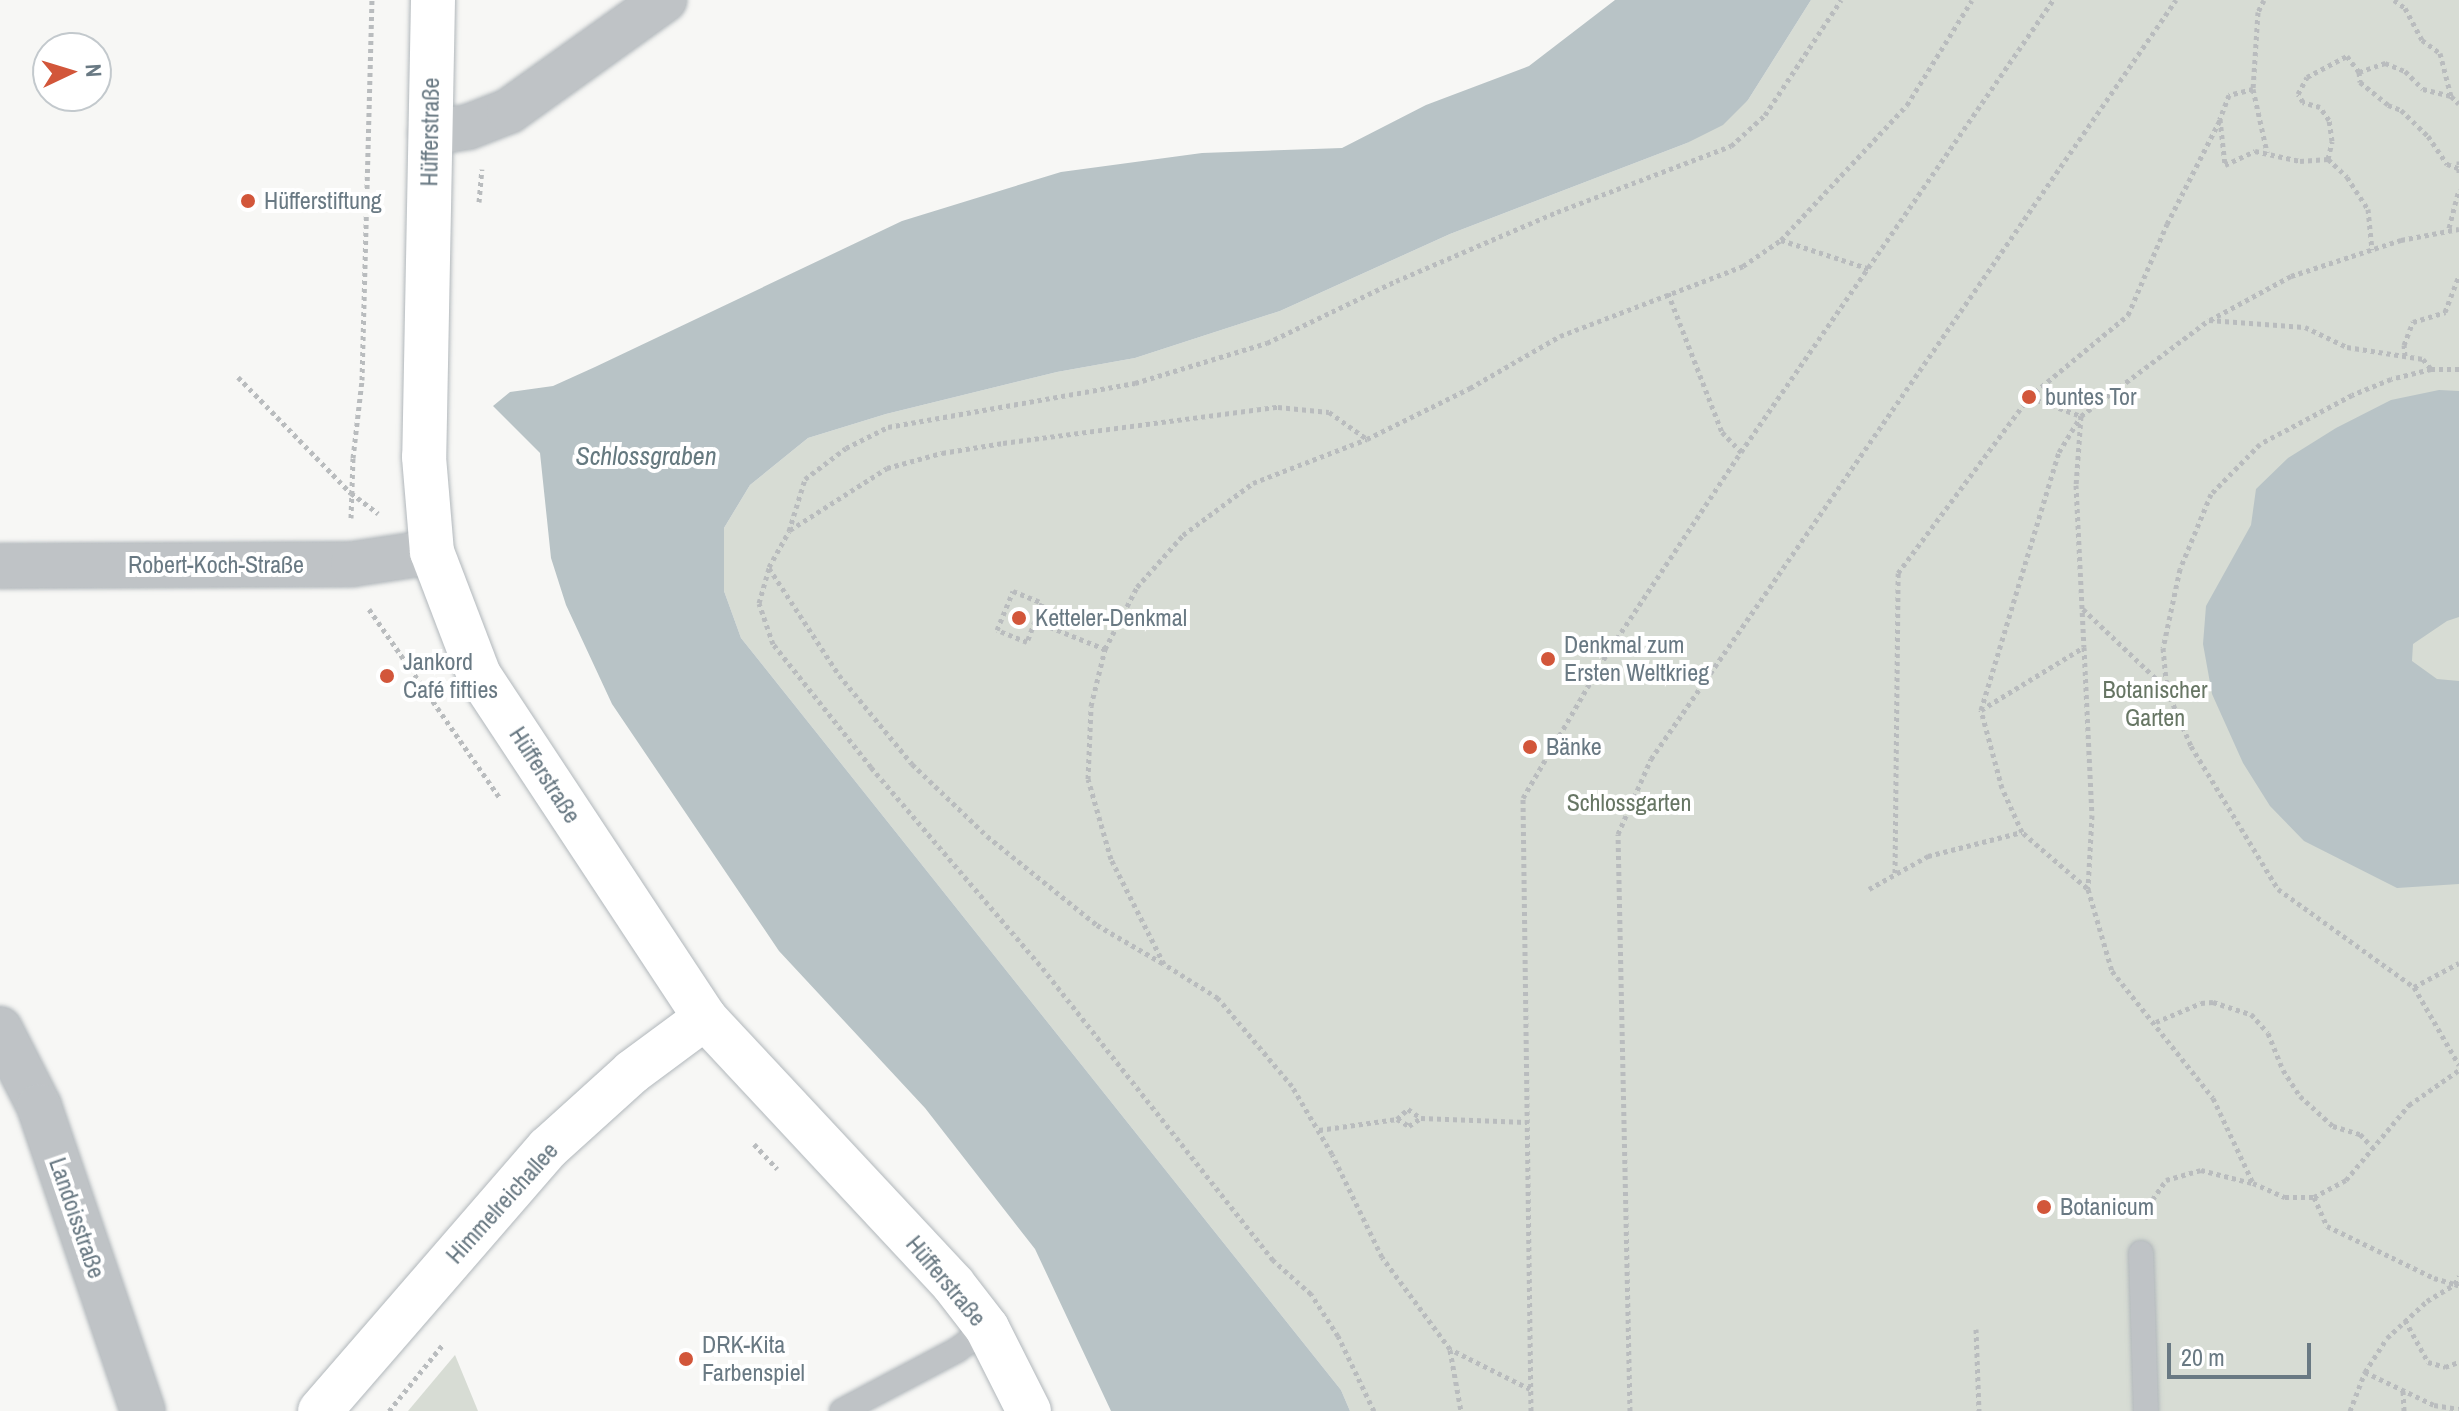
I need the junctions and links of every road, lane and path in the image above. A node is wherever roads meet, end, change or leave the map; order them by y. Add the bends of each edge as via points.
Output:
1 (433, 0) edge
2 (664, 0) edge
3 (1841, 0) edge
4 (1972, 0) edge
5 (2053, 0) edge
6 (2176, 0) edge
7 (2264, 0) edge
8 (2394, 0) edge
9 (2359, 72) junction
10 (2253, 89) junction
11 (2451, 96) junction
12 (2459, 104) edge
13 (2220, 119) junction
14 (430, 133) junction
15 (2267, 152) junction
16 (2328, 159) junction
17 (2459, 161) edge
18 (2458, 171) edge
19 (2459, 189) edge
20 (2449, 228) junction
21 (2459, 229) edge
22 (1781, 240) junction
23 (2372, 250) junction
24 (1870, 269) junction
25 (2459, 276) edge
26 (1668, 293) junction
27 (2209, 320) junction
28 (2405, 356) junction
29 (2431, 369) junction
30 (2459, 369) edge
31 (238, 377) dead end
32 (2029, 397) junction
33 (2081, 416) junction
34 (1367, 439) junction
35 (1741, 452) junction
36 (789, 531) junction
37 (432, 552) junction
38 (0, 566) edge
39 (769, 567) junction
40 (2083, 609) junction
41 (1035, 621) junction
42 (2084, 647) junction
43 (1105, 649) junction
44 (2167, 690) junction
45 (1981, 710) junction
46 (2022, 832) junction
47 (1895, 873) junction
48 (1869, 889) dead end
49 (2088, 889) junction
50 (2459, 963) edge
51 (1164, 964) junction
52 (2414, 987) junction
53 (705, 1018) junction
54 (2156, 1022) junction
55 (0, 1029) edge
56 (2459, 1068) edge
57 (1421, 1118) junction
58 (1397, 1119) junction
59 (1527, 1122) junction
60 (1319, 1130) junction
61 (2373, 1148) junction
62 (2253, 1183) junction
63 (2314, 1197) junction
64 (2141, 1253) joint
65 (2459, 1276) edge
66 (2457, 1285) edge
67 (2405, 1320) junction
68 (987, 1328) junction
69 (1976, 1329) dead end
70 (1450, 1349) junction
71 (2459, 1362) edge
72 (2365, 1372) junction
73 (1530, 1389) junction
74 (2403, 1391) junction
75 (2455, 1410) edge
76 (143, 1411) edge
77 (320, 1411) edge
78 (842, 1411) edge
79 (1029, 1411) edge
80 (1374, 1411) edge
81 (1461, 1411) edge
82 (1531, 1411) edge
83 (1630, 1411) edge
84 (1979, 1411) edge
85 (2146, 1411) edge
86 (2350, 1411) edge
87 (2404, 1411) edge

1 - 14 street, Hüfferstraße
2 - 14 street via 509,111 468,127
3 - 36 path via 1765,115 1731,146 1557,212 1267,343 1135,383 888,427 846,448 805,479
4 - 22 path via 1907,105
5 - 24 path
6 - 83 path via 1651,759 1618,834
7 - 10 path via 2258,12
8 - 11 path via 2405,8 2422,40 2440,53
9 - 11 path via 2385,63 2405,71 2423,89
9 - 16 path via 2347,56 2307,77 2298,94 2303,102 2320,107 2329,120
9 - 18 path via 2360,82 2401,110
10 - 13 path via 2229,95
10 - 15 path
11 - 12 path
13 - 15 path via 2225,165 2255,151
13 - 32 path via 2128,315
14 - 37 street, Hüfferstraße via 424,457
15 - 16 path via 2300,161
16 - 23 path via 2368,209
17 - 18 path
19 - 20 path
20 - 21 path
20 - 23 path
22 - 24 path
22 - 26 path via 1743,266
23 - 27 path via 2291,276
24 - 35 path
25 - 28 path via 2445,312 2413,322
26 - 34 path via 1560,336
26 - 35 path via 1722,432
27 - 28 path via 2305,327 2366,353
27 - 33 path
28 - 29 path via 2423,359
29 - 30 path
29 - 44 path via 2352,395 2296,423 2260,444 2211,494 2180,569 2163,648
31 - 37 path via 351,493
32 - 33 path
32 - 47 path via 1898,573
33 - 40 path via 2076,485
33 - 45 path via 2059,452
34 - 36 path via 1329,412 1278,407 988,445 887,468
34 - 43 path via 1253,483 1183,535 1137,587
35 - 59 path via 1608,652 1523,798
36 - 39 path
37 - 38 street, Robert-Koch-Straße via 353,564
37 - 53 street, Hüfferstraße via 479,675
39 - 51 path via 839,675 912,764 987,836 1097,925
39 - 80 path via 759,603 773,644 1045,971 1273,1260 1311,1294
40 - 42 path
40 - 44 path
41 - 41 path via 1042,603 1013,591 997,630 1027,642
41 - 43 path
42 - 45 path
42 - 49 path via 2092,815
43 - 51 path via 1091,706 1088,779 1111,859
44 - 52 path via 2191,746 2278,889
45 - 46 path via 2002,788
46 - 47 path via 1928,856
46 - 49 path
47 - 48 path
49 - 54 path via 2112,971
50 - 52 path
51 - 60 path via 1218,998 1292,1086
52 - 56 path
53 - 68 street, Hüfferstraße via 953,1284
53 - 77 street, Himmelreichallee via 632,1072 548,1148
54 - 61 path via 2201,1003 2251,1014 2262,1023 2300,1096 2333,1126 2360,1134
54 - 62 path via 2213,1098
55 - 76 street, Landoisstraße via 39,1106
56 - 61 path via 2409,1105
57 - 58 path via 1409,1126
57 - 58 path via 1408,1109
57 - 59 path
58 - 60 path
59 - 73 path
60 - 70 path via 1382,1257
61 - 63 path via 2346,1180
62 - 63 path via 2285,1197
62 - 64 path via 2201,1170 2166,1180 2148,1206
63 - 66 path via 2327,1226
64 - 85 lane
65 - 66 path
66 - 67 path
67 - 71 path via 2428,1362 2445,1367
67 - 72 path
68 - 78 lane via 957,1350
68 - 79 street, Hüfferstraße
69 - 84 path
70 - 73 path
70 - 81 path
72 - 74 path
72 - 86 path
73 - 82 path
74 - 75 path
74 - 87 path

